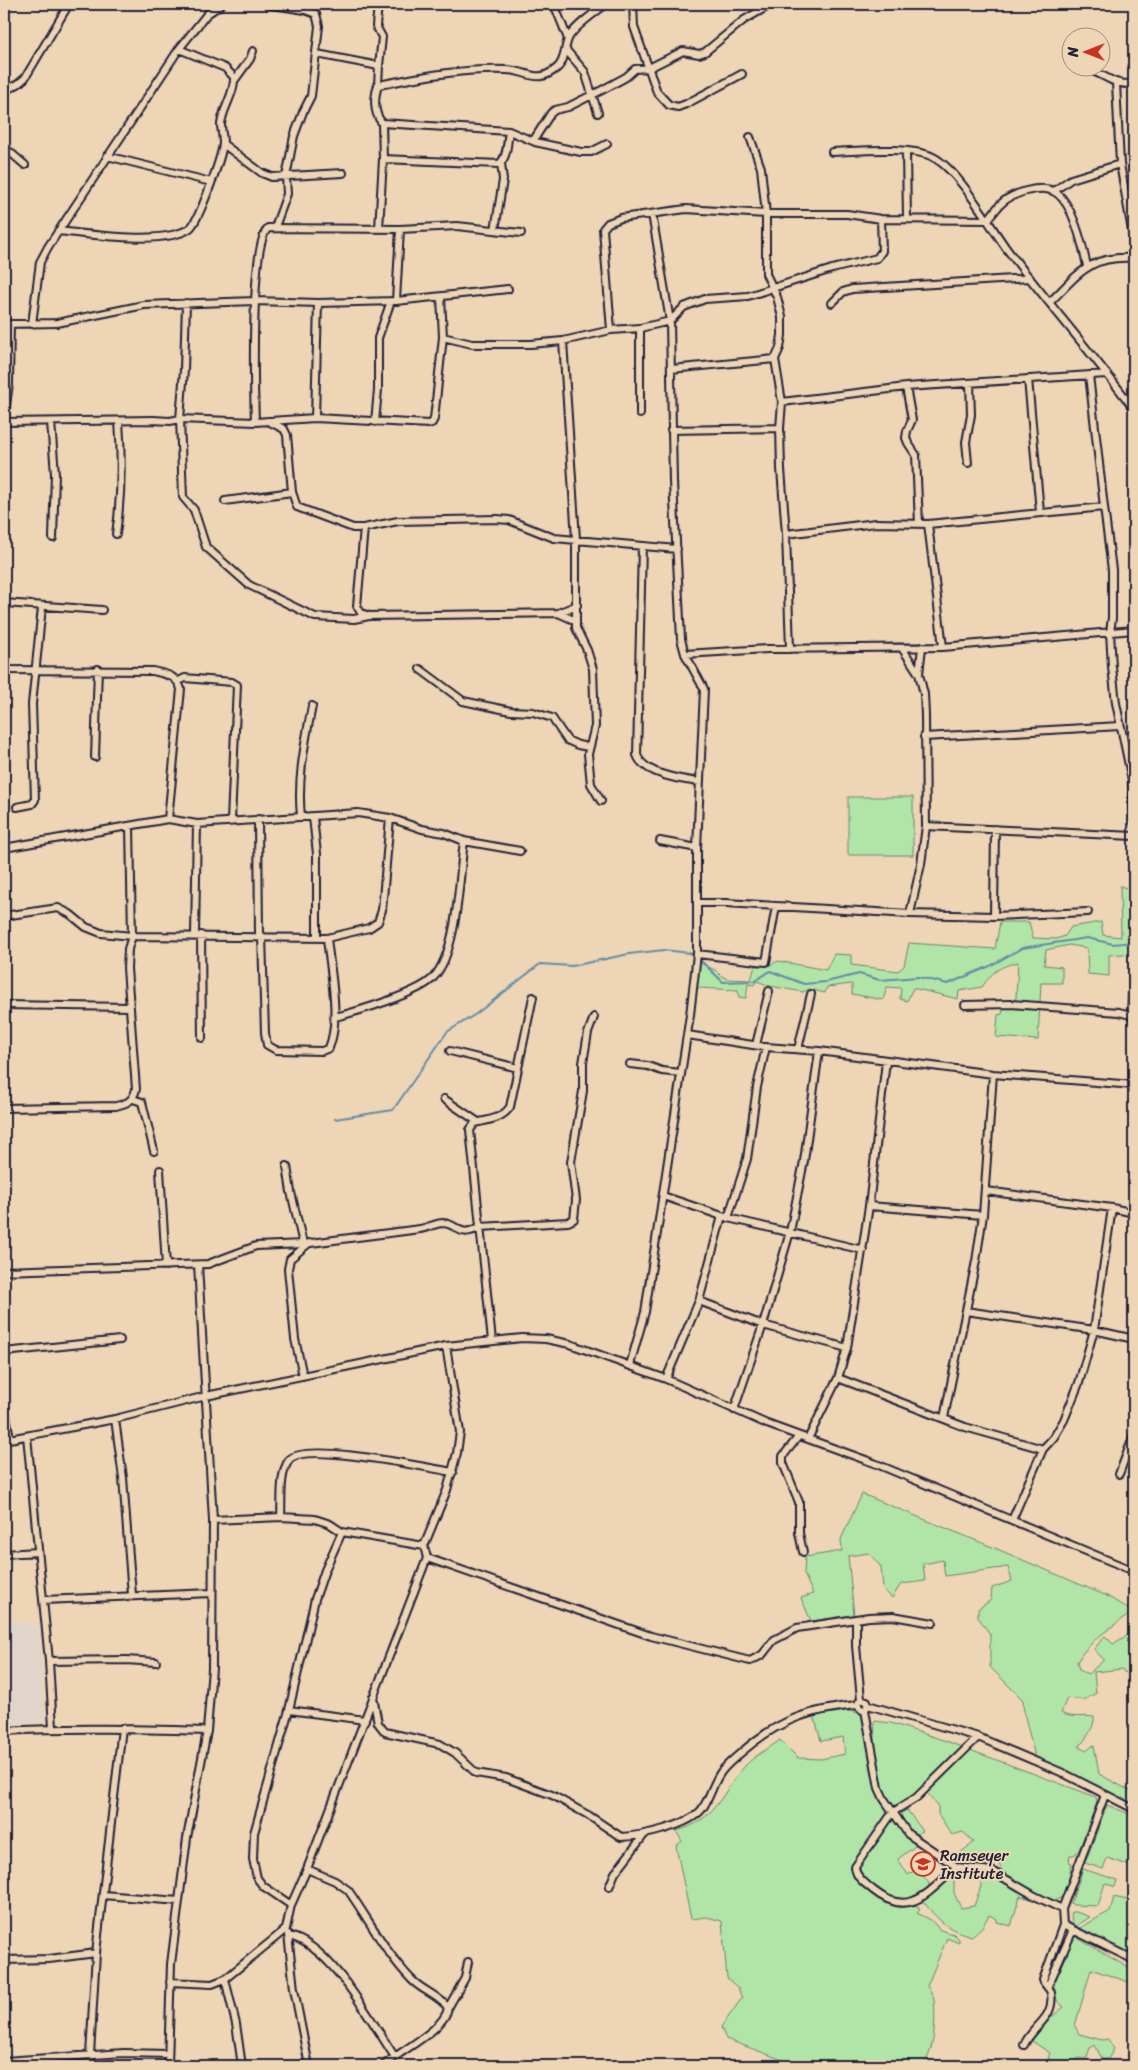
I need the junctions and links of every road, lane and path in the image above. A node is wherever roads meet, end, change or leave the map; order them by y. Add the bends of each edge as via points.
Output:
1 (69, 4) edge
2 (222, 4) edge
3 (266, 4) edge
4 (378, 4) edge
5 (554, 4) edge
6 (606, 4) edge
7 (632, 4) edge
8 (772, 4) edge
9 (306, 7) edge
10 (568, 39) junction
11 (179, 49) junction
12 (566, 50) junction
13 (253, 51) dead end
14 (317, 54) junction
15 (379, 66) junction
16 (649, 68) junction
17 (742, 74) dead end
18 (1106, 78) edge
19 (234, 81) junction
20 (1116, 83) junction
21 (1134, 84) edge
22 (378, 85) junction
23 (4, 90) edge
24 (592, 95) junction
25 (598, 113) dead end
26 (382, 123) junction
27 (509, 131) junction
28 (750, 137) dead end
29 (532, 141) junction
30 (223, 144) junction
31 (607, 144) dead end
32 (4, 147) edge
33 (832, 152) dead end
34 (906, 152) junction
35 (107, 156) junction
36 (383, 159) junction
37 (501, 163) junction
38 (1120, 164) junction
39 (25, 165) dead end
40 (343, 173) dead end
41 (286, 177) junction
42 (211, 182) junction
43 (1054, 191) junction
44 (652, 214) junction
45 (766, 214) junction
46 (907, 218) junction
47 (881, 219) junction
48 (988, 220) junction
49 (275, 227) junction
50 (379, 229) junction
51 (400, 229) junction
52 (494, 230) junction
53 (58, 231) junction
54 (521, 233) dead end
55 (1134, 242) edge
56 (1134, 258) edge
57 (1087, 266) junction
58 (1030, 278) junction
59 (772, 288) junction
60 (508, 289) dead end
61 (441, 297) junction
62 (255, 301) junction
63 (394, 301) junction
64 (318, 302) junction
65 (1050, 302) junction
66 (186, 303) junction
67 (832, 303) dead end
68 (670, 321) junction
69 (7, 324) edge
70 (32, 324) junction
71 (640, 328) junction
72 (611, 330) junction
73 (443, 337) junction
74 (563, 341) junction
75 (775, 359) junction
76 (672, 369) junction
77 (1107, 374) junction
78 (1089, 375) junction
79 (1028, 379) junction
80 (970, 383) junction
81 (906, 387) junction
82 (782, 402) junction
83 (1134, 409) edge
84 (640, 414) dead end
85 (315, 418) junction
86 (180, 419) junction
87 (266, 420) junction
88 (4, 421) edge
89 (119, 421) junction
90 (51, 422) junction
91 (254, 422) junction
92 (375, 422) junction
93 (780, 428) junction
94 (671, 430) junction
95 (968, 463) dead end
96 (292, 492) junction
97 (225, 501) dead end
98 (1104, 507) junction
99 (1040, 512) junction
100 (920, 524) junction
101 (928, 524) junction
102 (364, 528) junction
103 (116, 534) dead end
104 (786, 534) junction
105 (53, 538) dead end
106 (576, 540) junction
107 (642, 546) junction
108 (677, 549) junction
109 (4, 603) edge
110 (577, 605) junction
111 (42, 607) junction
112 (102, 610) dead end
113 (558, 613) junction
114 (369, 616) junction
115 (576, 621) junction
116 (1134, 630) edge
117 (1110, 632) junction
118 (922, 647) junction
119 (943, 647) junction
120 (902, 648) junction
121 (790, 649) junction
122 (685, 654) junction
123 (36, 669) junction
124 (420, 669) dead end
125 (4, 670) edge
126 (98, 670) junction
127 (919, 674) junction
128 (179, 681) junction
129 (312, 706) dead end
130 (1120, 726) junction
131 (924, 737) junction
132 (588, 747) junction
133 (95, 757) dead end
134 (700, 782) junction
135 (600, 801) dead end
136 (18, 807) dead end
137 (300, 816) junction
138 (313, 817) junction
139 (390, 818) junction
140 (168, 819) junction
141 (258, 819) junction
142 (231, 821) junction
143 (1134, 823) edge
144 (197, 824) junction
145 (130, 826) junction
146 (926, 826) junction
147 (995, 829) junction
148 (1134, 836) edge
149 (464, 841) junction
150 (660, 841) dead end
151 (4, 848) edge
152 (697, 848) junction
153 (520, 851) dead end
154 (698, 903) junction
155 (776, 906) junction
156 (1088, 912) dead end
157 (910, 914) junction
158 (4, 916) edge
159 (994, 916) junction
160 (198, 935) junction
161 (132, 936) junction
162 (260, 936) junction
163 (317, 938) junction
164 (327, 938) junction
165 (697, 954) junction
166 (1134, 962) edge
167 (769, 992) dead end
168 (811, 994) dead end
169 (533, 997) dead end
170 (965, 1005) dead end
171 (4, 1006) edge
172 (129, 1007) junction
173 (1132, 1016) edge
174 (334, 1017) junction
175 (594, 1017) dead end
176 (687, 1035) junction
177 (202, 1038) dead end
178 (756, 1045) junction
179 (766, 1047) junction
180 (798, 1049) junction
181 (450, 1051) dead end
182 (819, 1051) junction
183 (886, 1061) junction
184 (630, 1064) dead end
185 (518, 1068) junction
186 (681, 1073) junction
187 (993, 1074) junction
188 (1134, 1085) edge
189 (133, 1099) junction
190 (444, 1099) dead end
191 (4, 1108) edge
192 (478, 1122) junction
193 (154, 1152) dead end
194 (287, 1166) dead end
195 (160, 1170) dead end
196 (986, 1191) junction
197 (662, 1196) junction
198 (869, 1206) junction
199 (1112, 1208) junction
200 (1134, 1213) edge
201 (983, 1216) junction
202 (725, 1217) junction
203 (480, 1227) junction
204 (790, 1232) junction
205 (305, 1244) junction
206 (863, 1250) junction
207 (198, 1265) junction
208 (166, 1266) junction
209 (4, 1271) edge
210 (699, 1300) junction
211 (966, 1311) junction
212 (763, 1325) junction
213 (1094, 1330) junction
214 (1134, 1339) edge
215 (120, 1340) dead end
216 (492, 1341) junction
217 (446, 1346) junction
218 (847, 1348) junction
219 (4, 1352) edge
220 (630, 1365) junction
221 (303, 1376) junction
222 (838, 1378) junction
223 (666, 1379) junction
224 (206, 1396) junction
225 (4, 1402) edge
226 (734, 1410) junction
227 (944, 1418) junction
228 (116, 1419) junction
229 (1134, 1435) edge
230 (27, 1436) junction
231 (799, 1436) junction
232 (7, 1440) edge
233 (808, 1440) junction
234 (1043, 1449) junction
235 (452, 1472) junction
236 (1120, 1474) dead end
237 (281, 1517) junction
238 (213, 1520) junction
239 (1012, 1520) junction
240 (342, 1532) junction
241 (424, 1546) junction
242 (38, 1552) junction
243 (803, 1552) dead end
244 (4, 1554) edge
245 (427, 1558) junction
246 (1134, 1571) edge
247 (212, 1593) junction
248 (132, 1595) junction
249 (43, 1600) junction
250 (856, 1619) junction
251 (933, 1623) dead end
252 (48, 1661) junction
253 (156, 1662) dead end
254 (373, 1696) junction
255 (859, 1702) junction
256 (867, 1707) junction
257 (289, 1710) junction
258 (364, 1720) junction
259 (53, 1728) junction
260 (122, 1728) junction
261 (4, 1731) edge
262 (207, 1732) junction
263 (978, 1736) junction
264 (1105, 1795) junction
265 (1134, 1809) edge
266 (893, 1812) junction
267 (644, 1835) junction
268 (957, 1867) junction
269 (307, 1869) junction
270 (609, 1887) dead end
271 (103, 1895) junction
272 (180, 1901) junction
273 (291, 1905) junction
274 (1062, 1909) junction
275 (1064, 1925) junction
276 (286, 1929) junction
277 (1073, 1930) junction
278 (288, 1936) junction
279 (96, 1953) junction
280 (1052, 1953) junction
281 (1061, 1956) junction
282 (4, 1960) edge
283 (1134, 1960) edge
284 (468, 1962) dead end
285 (225, 1979) junction
286 (170, 1982) junction
287 (1048, 1986) junction
288 (448, 2008) junction
289 (1024, 2045) dead end
290 (168, 2054) junction
291 (90, 2055) junction
292 (396, 2057) junction
293 (4, 2061) edge
294 (22, 2063) edge
295 (168, 2066) edge
296 (242, 2066) edge
297 (309, 2066) edge
298 (383, 2066) edge

1 - 23 street via 25,78
2 - 11 street via 207,14
3 - 9 street
4 - 15 street via 376,26 382,37
5 - 10 street
6 - 10 street
7 - 16 street via 634,27
8 - 16 street via 744,20 705,52 683,52
9 - 14 street via 316,14 318,20
10 - 12 street
11 - 19 street via 225,68
11 - 35 street
12 - 22 street via 558,67 538,78 521,71 504,70 439,73
12 - 24 street via 585,72
13 - 19 street
14 - 15 street
14 - 41 street via 312,96 302,112 294,136
15 - 22 street
16 - 17 street via 657,92 669,105 678,107
16 - 24 street via 635,69
18 - 20 street
19 - 30 street via 221,124
20 - 21 street
20 - 38 street
22 - 26 street via 375,108
24 - 25 street
24 - 29 street via 551,113
26 - 27 street
26 - 36 street
27 - 29 street
27 - 37 street
28 - 45 street via 761,168
29 - 31 street via 581,152 591,152
30 - 41 street via 262,174
30 - 42 street
32 - 39 street
33 - 34 street
34 - 46 street
34 - 48 street via 928,155 940,161
35 - 42 street
35 - 53 street
36 - 37 street
36 - 50 street
37 - 52 street via 503,180
38 - 43 street via 1071,179
38 - 55 street
40 - 41 street
41 - 49 street via 287,194
42 - 53 street via 194,223 185,230 151,239
43 - 48 street via 1033,190 1005,198
43 - 57 street via 1064,201 1071,216 1082,242
44 - 45 street via 686,209
44 - 68 street
44 - 72 street via 621,218 608,223 603,229
45 - 47 street via 847,214
45 - 59 street via 766,274
46 - 47 street
46 - 48 street
47 - 59 street via 882,251 877,258
48 - 58 street
49 - 50 street
49 - 62 street via 268,228 263,236
50 - 51 street
51 - 52 street via 457,226
51 - 63 street
52 - 54 street
53 - 70 street via 40,262
56 - 57 street via 1111,258
57 - 65 street
58 - 65 street
58 - 67 street via 852,289 842,292
59 - 68 street via 748,296 692,303
59 - 75 street via 782,316 780,348
60 - 61 street
61 - 63 street
61 - 73 street
62 - 64 street
62 - 66 street
62 - 91 street
63 - 64 street
63 - 92 street via 378,338
64 - 85 street
65 - 77 street
66 - 70 street via 144,305
66 - 86 street
68 - 71 street
68 - 76 street
69 - 70 street
69 - 88 street via 9,383
71 - 72 street
71 - 84 street
72 - 74 street
73 - 74 street via 472,344
73 - 92 street via 432,423
74 - 106 street
75 - 76 street
75 - 82 street
76 - 94 street
77 - 78 street
77 - 83 street
78 - 79 street
78 - 98 street
79 - 80 street
79 - 99 street
80 - 81 street
80 - 95 street via 971,415 966,442
81 - 82 street
81 - 100 street via 912,420 906,438 916,455
82 - 93 street
85 - 87 street
85 - 92 street
86 - 89 street
86 - 91 street
86 - 114 street via 182,497 194,510 206,547 249,585 315,617 354,619
87 - 91 street
87 - 96 street via 287,435
88 - 90 street
89 - 90 street
89 - 103 street via 122,467
90 - 105 street via 55,474
93 - 94 street
93 - 104 street
94 - 108 street
96 - 97 street
96 - 102 street via 297,507 304,511 353,528
98 - 99 street
98 - 117 street via 1112,570
99 - 101 street
100 - 101 street
100 - 104 street via 876,523
101 - 119 street
102 - 106 street via 398,521 497,519 509,520 554,538
102 - 114 street via 357,606 361,613
104 - 121 street
106 - 107 street
106 - 110 street
107 - 108 street
107 - 134 street via 637,755 642,763 659,773
108 - 122 street via 681,639
109 - 111 street
110 - 113 street
110 - 115 street
111 - 112 street
111 - 123 street
113 - 114 street
113 - 115 street
115 - 132 street via 578,636 593,669 595,726
116 - 117 street
117 - 119 street
117 - 130 street
118 - 119 street
118 - 120 street
118 - 127 street
120 - 121 street
120 - 127 street
121 - 122 street
122 - 134 street via 704,689
123 - 125 street
123 - 126 street
123 - 136 street via 32,704 35,800 32,804
124 - 132 street via 463,701 552,718 567,740
126 - 128 street via 153,671
126 - 133 street
127 - 131 street via 924,694
128 - 140 street via 181,689
128 - 142 street via 191,678 237,685
129 - 137 street via 302,756
130 - 131 street
130 - 143 street via 1132,780
131 - 146 street
132 - 135 street via 591,784
134 - 152 street
137 - 138 street
137 - 141 street
138 - 139 street via 358,813
138 - 163 street via 317,854
139 - 149 street
139 - 164 street via 382,910 378,922 369,928
140 - 144 street
140 - 145 street
141 - 142 street
141 - 162 street
142 - 144 street
144 - 160 street
145 - 151 street
145 - 161 street
146 - 147 street
146 - 157 street
147 - 148 street
147 - 159 street
149 - 153 street
149 - 174 street via 449,946 433,978 411,992
150 - 152 street
152 - 154 street
154 - 155 street
154 - 165 street
155 - 157 street
155 - 165 street via 766,962
156 - 159 street
157 - 159 street
158 - 161 street via 58,908 100,933
160 - 161 street
160 - 162 street
160 - 177 street
161 - 172 street via 128,949
162 - 163 street
162 - 174 street via 267,1045 276,1050 322,1051 329,1048 333,1038
163 - 164 street
164 - 174 street
165 - 176 street
166 - 173 street
167 - 178 street
168 - 180 street
169 - 185 street
170 - 173 street via 1011,1004 1119,1012
171 - 172 street
172 - 189 street via 136,1089
175 - 203 street via 582,1063 583,1091 571,1162 576,1200 574,1219
176 - 178 street
176 - 186 street
178 - 179 street
179 - 180 street
179 - 202 street via 747,1159
180 - 182 street
181 - 185 street
182 - 183 street
182 - 204 street via 804,1161
183 - 187 street
183 - 198 street
184 - 186 street
185 - 192 street via 506,1114
186 - 197 street
187 - 188 street
187 - 196 street
189 - 191 street via 116,1106
189 - 193 street via 142,1102
190 - 192 street
192 - 203 street via 470,1130
194 - 205 street
195 - 208 street
196 - 199 street
196 - 201 street
197 - 202 street
197 - 220 street via 645,1312
198 - 201 street
198 - 206 street
199 - 200 street
199 - 213 street
201 - 211 street
202 - 204 street
202 - 210 street
203 - 205 street via 460,1232 448,1224 439,1223 420,1229
203 - 216 street
204 - 206 street
204 - 212 street
205 - 207 street via 256,1246
205 - 221 street via 290,1259 288,1270 295,1339
206 - 218 street
207 - 208 street
207 - 224 street
208 - 209 street
210 - 212 street
210 - 223 street
211 - 213 street
211 - 227 street
212 - 218 street
212 - 226 street
213 - 214 street
213 - 234 street via 1079,1383 1064,1420
215 - 219 street
216 - 217 street
216 - 220 street via 546,1339
217 - 221 street
217 - 235 street via 460,1432
218 - 222 street
220 - 223 street
221 - 224 street
222 - 227 street
222 - 233 street
223 - 226 street
224 - 228 street
224 - 238 street
225 - 232 street
226 - 231 street
227 - 234 street via 991,1436
228 - 230 street
228 - 248 street
229 - 236 street
230 - 232 street
230 - 242 street
231 - 233 street
231 - 243 street via 783,1456 783,1463 799,1502
233 - 239 street via 874,1462
234 - 239 street
235 - 237 street via 375,1458 298,1454 290,1459 284,1472
235 - 241 street
237 - 238 street
237 - 240 street via 315,1519
238 - 247 street
239 - 246 street
240 - 241 street
240 - 257 street via 315,1600
241 - 245 street
242 - 244 street
242 - 249 street
245 - 250 street via 651,1636 750,1661 762,1655 774,1640 796,1628
245 - 254 street
247 - 248 street
247 - 262 street via 212,1668
248 - 249 street
249 - 252 street
250 - 251 street via 893,1616
250 - 255 street
252 - 253 street
252 - 259 street
254 - 258 street
254 - 267 street via 378,1723 388,1734 440,1744 476,1773 506,1778 552,1795 621,1837
255 - 256 street via 867,1701
255 - 267 street via 793,1718 766,1732 721,1771 701,1810 686,1821
256 - 263 street
256 - 266 street via 879,1788
257 - 258 street
257 - 273 street via 254,1832 253,1859 257,1878 263,1886
258 - 269 street
259 - 260 street
259 - 261 street
260 - 262 street
260 - 271 street
262 - 272 street via 187,1838
263 - 264 street
263 - 266 street via 916,1798
264 - 265 street
264 - 274 street
266 - 268 street via 908,1834
266 - 268 street via 856,1864 856,1875 862,1881 889,1901 907,1904
267 - 270 street via 615,1873
268 - 274 street via 992,1871
269 - 273 street
269 - 288 street via 348,1890 400,1967 413,1982
271 - 272 street
271 - 279 street
272 - 286 street
273 - 276 street
274 - 275 street
275 - 277 street
275 - 280 street
276 - 278 street
276 - 285 street
277 - 281 street
277 - 283 street
278 - 292 street via 308,1943 326,1957
278 - 297 street via 294,1990
279 - 282 street
279 - 291 street
280 - 281 street
280 - 287 street via 1042,1980
281 - 287 street
284 - 288 street via 465,1978
285 - 286 street via 212,1984
285 - 296 street
286 - 290 street
287 - 289 street via 1051,1992 1049,2014
288 - 292 street via 442,2023
290 - 291 street
290 - 295 street
291 - 294 street
292 - 298 street
293 - 294 street

